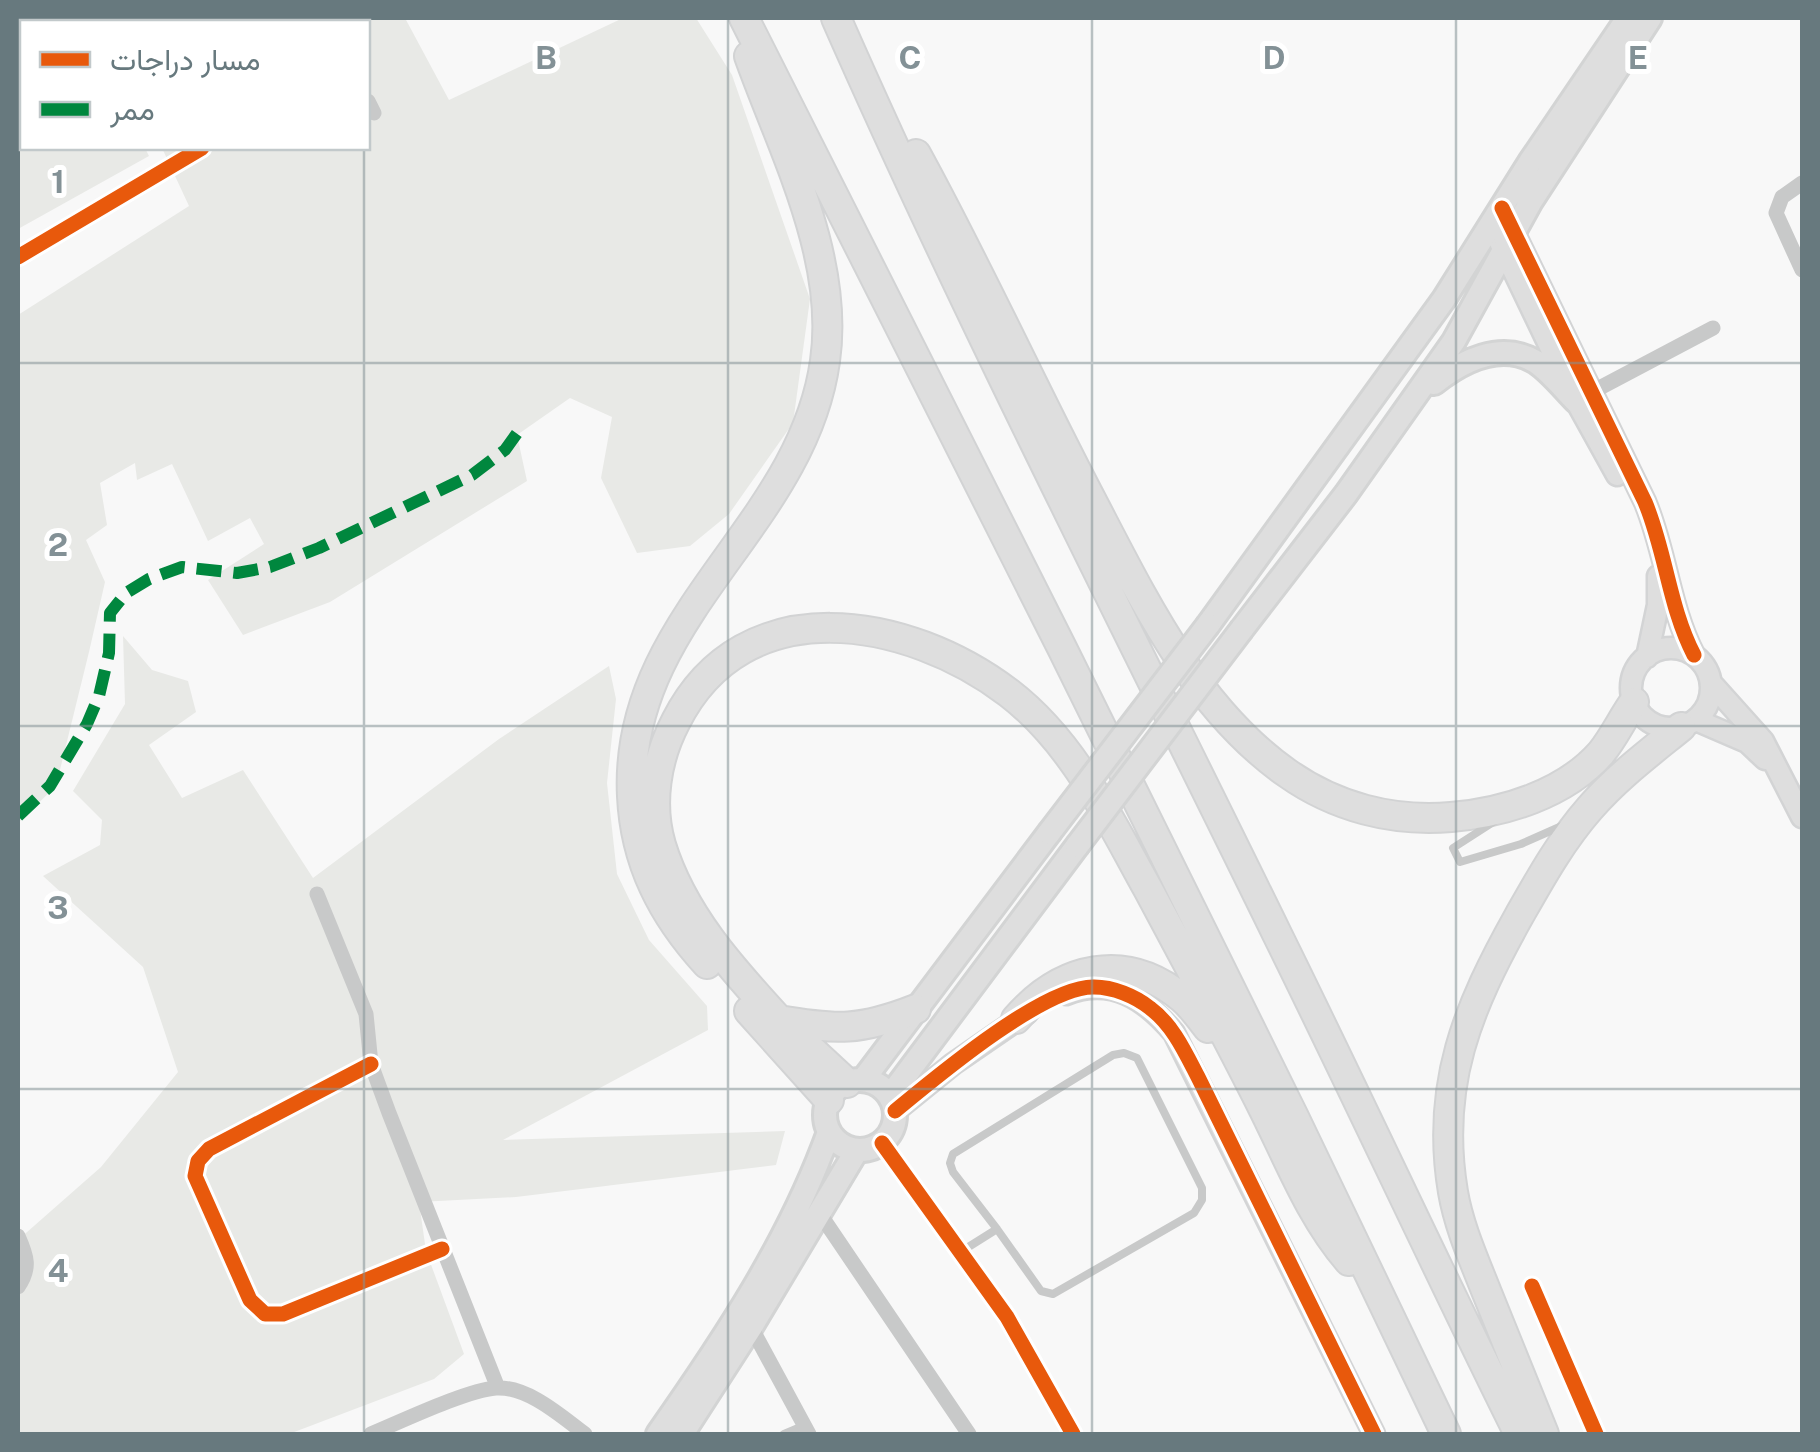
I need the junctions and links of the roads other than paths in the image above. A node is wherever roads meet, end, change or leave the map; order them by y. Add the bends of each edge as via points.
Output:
1 (734, 18) edge
2 (744, 18) edge
3 (838, 18) edge
4 (1628, 18) edge
5 (1650, 18) edge
6 (199, 150) edge
7 (1802, 183) edge
8 (1503, 229) junction
9 (18, 256) edge
10 (1802, 270) edge
11 (1713, 328) dead end
12 (1415, 397) junction
13 (1583, 397) junction
14 (1694, 655) junction
15 (1647, 657) junction
16 (1711, 682) junction
17 (1634, 702) junction
18 (1689, 724) junction
19 (1778, 770) junction
20 (1533, 798) junction
21 (1584, 816) junction
22 (1802, 817) edge
23 (317, 894) dead end
24 (916, 1010) junction
25 (1016, 1019) junction
26 (779, 1020) junction
27 (372, 1064) junction
28 (1242, 1068) junction
29 (847, 1088) junction
30 (893, 1104) junction
31 (830, 1132) junction
32 (882, 1143) junction
33 (857, 1150) junction
34 (818, 1212) junction
35 (997, 1229) junction
36 (18, 1236) edge
37 (442, 1249) junction
38 (962, 1251) junction
39 (1532, 1286) dead end
40 (18, 1287) edge
41 (1374, 1290) junction
42 (751, 1327) junction
43 (498, 1388) junction
44 (807, 1430) edge
45 (371, 1434) edge
46 (585, 1434) edge
47 (658, 1434) edge
48 (682, 1434) edge
49 (784, 1434) edge
50 (969, 1434) edge
51 (1073, 1434) edge
52 (1374, 1434) edge
53 (1446, 1434) edge
54 (1520, 1434) edge
55 (1544, 1434) edge
56 (1596, 1434) edge

1 - 29 highway via 818,255 826,360 817,402 787,467 655,670 630,765 633,821 646,876 696,952
2 - 41 highway via 1062,648
3 - 20 highway via 931,181 1117,550 1174,648 1235,728 1306,786 1369,811 1462,816
3 - 54 highway via 1088,556
4 - 8 main road
5 - 8 main road
6 - 9 street
7 - 10 street via 1782,197 1776,213
8 - 12 main road via 1454,341
8 - 13 street
8 - 24 main road, bridge
11 - 13 street
12 - 13 main road via 1460,363 1499,355 1535,362
12 - 30 main road, bridge via 1077,846
13 - 14 street via 1654,523 1675,612
13 - 15 street via 1654,557 1660,588
14 - 15 street via 1670,648
14 - 16 street
15 - 17 street via 1633,678
16 - 18 street via 1707,707
16 - 19 street via 1763,741
17 - 18 street via 1649,722 1664,728
17 - 20 highway via 1598,756
18 - 19 street via 1746,742
18 - 21 highway via 1634,765
19 - 22 street
20 - 21 lane via 1453,848 1460,862
21 - 55 highway via 1487,973 1457,1053 1448,1108 1449,1168 1460,1224
23 - 27 street via 368,1021
24 - 26 highway via 836,1029
24 - 29 main road
25 - 28 highway via 1036,996 1064,980 1096,970 1132,972 1186,1000
25 - 30 street
25 - 52 street via 1090,986 1148,1006 1174,1033
26 - 28 highway via 714,945 675,880 661,845 655,786 680,712 718,664 787,632 833,627 885,633 962,660 1038,719 1087,780
26 - 29 highway
27 - 37 street
27 - 37 street via 209,1149 195,1176 250,1300 265,1314 283,1314
28 - 41 highway via 1321,1224
29 - 30 main road via 879,1085
29 - 31 main road via 826,1111
30 - 32 main road via 895,1123
31 - 33 main road
31 - 47 main road via 791,1222
32 - 33 main road
32 - 38 street
33 - 34 main road
34 - 42 main road
34 - 50 street
35 - 35 lane via 953,1172 954,1154 1114,1054 1137,1058 1202,1188 1194,1213 1052,1294 1041,1291
35 - 38 lane
36 - 40 street via 28,1256
37 - 43 street
38 - 51 street
39 - 56 street
41 - 53 highway
42 - 44 street
42 - 48 main road
43 - 45 street
43 - 46 street via 545,1405
44 - 49 lane

